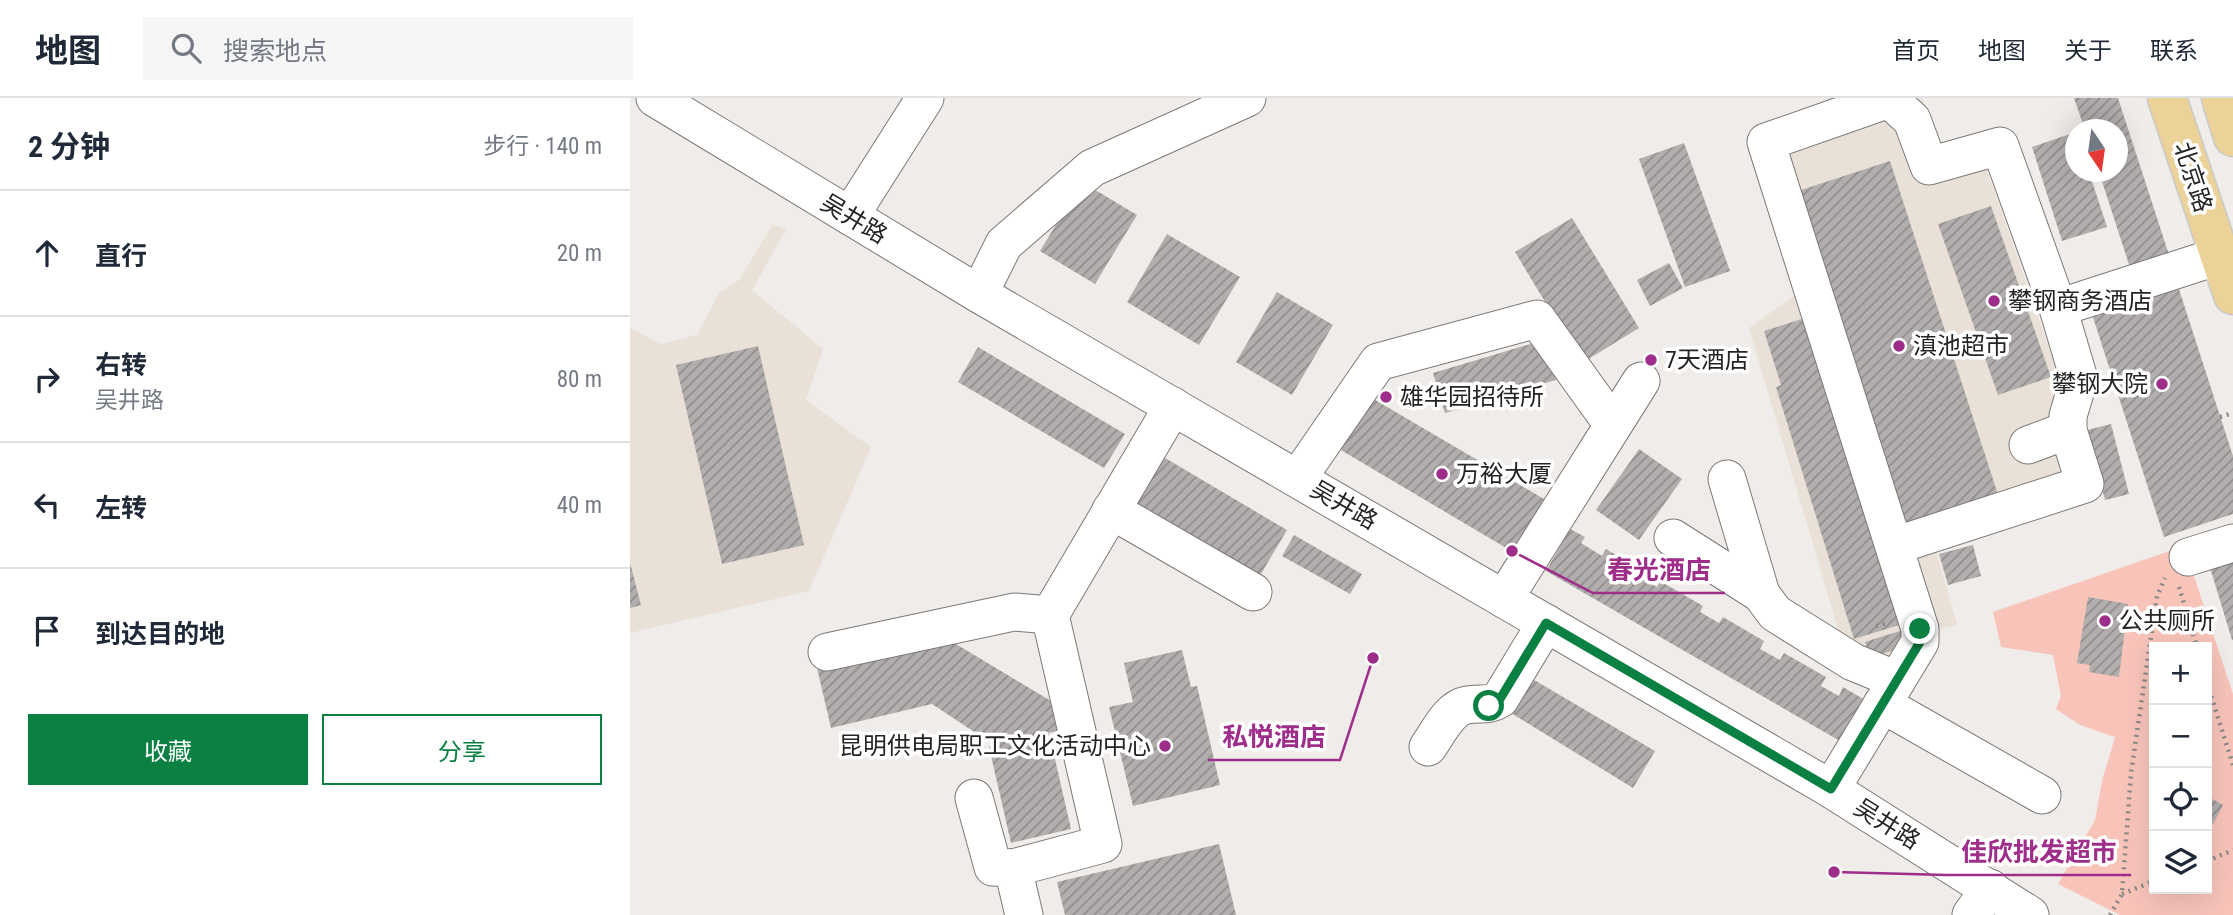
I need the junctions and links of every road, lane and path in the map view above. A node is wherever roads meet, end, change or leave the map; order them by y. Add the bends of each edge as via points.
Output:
1 (655, 98) edge
2 (925, 98) edge
3 (1247, 98) edge
4 (2166, 98) edge
5 (2221, 98) edge
6 (2233, 137) edge
7 (850, 216) junction
8 (2219, 256) junction
9 (979, 294) junction
10 (2233, 295) edge
11 (2058, 308) junction
12 (1641, 381) dead end
13 (1173, 406) junction
14 (2233, 413) edge
15 (2220, 417) dead end
16 (1613, 425) junction
17 (2068, 430) junction
18 (2028, 445) dead end
19 (1298, 478) junction
20 (1727, 479) dead end
21 (1111, 510) junction
22 (1673, 538) dead end
23 (2233, 543) edge
24 (1895, 546) junction
25 (2181, 562) junction
26 (1253, 592) dead end
27 (1761, 594) junction
28 (1504, 599) junction
29 (1050, 615) junction
30 (1546, 623) junction
31 (2153, 642) edge
32 (2196, 642) edge
33 (827, 652) dead end
34 (2149, 667) edge
35 (1889, 692) junction
36 (2212, 699) edge
37 (1429, 747) dead end
38 (2233, 765) edge
39 (1831, 789) junction
40 (2042, 795) dead end
41 (974, 798) dead end
42 (2233, 850) edge
43 (2212, 859) edge
44 (1013, 868) junction
45 (2149, 883) edge
46 (2122, 894) junction
47 (1981, 901) edge
48 (1024, 915) edge
49 (2031, 915) edge
50 (2110, 915) edge

1 - 7 street, 吴井路
2 - 7 street
3 - 9 street via 1092,169 1004,244
4 - 8 main road, 北京路
5 - 6 main road, 北京路
7 - 9 street, 吴井路
8 - 10 main road, 北京路
8 - 11 street
9 - 13 street, 吴井路
11 - 17 street via 2080,379
11 - 24 street via 2000,146 1929,166 1912,120 1889,99 1766,142
12 - 16 street
13 - 19 street, 吴井路
13 - 21 street
14 - 15 path
16 - 19 street via 1537,319 1378,362
16 - 28 street
17 - 18 street
17 - 24 street via 2085,484 1956,521
19 - 28 street, 吴井路
20 - 27 street
21 - 26 street
21 - 29 street
22 - 27 street
23 - 25 street
24 - 35 street via 1920,642
25 - 31 path via 2157,596
25 - 32 path
27 - 35 street via 1775,613 1853,662
28 - 30 street, 吴井路
29 - 33 street via 1014,612
29 - 44 street via 1102,844
30 - 37 street via 1500,699 1489,706 1466,705 1454,710
30 - 39 street, 吴井路
34 - 46 path via 2131,773
35 - 39 street
35 - 40 street
36 - 38 path
39 - 47 street, 吴井路
41 - 44 street via 993,867
42 - 43 path
44 - 48 street
45 - 46 path
46 - 50 path
47 - 49 street, 吴井路

